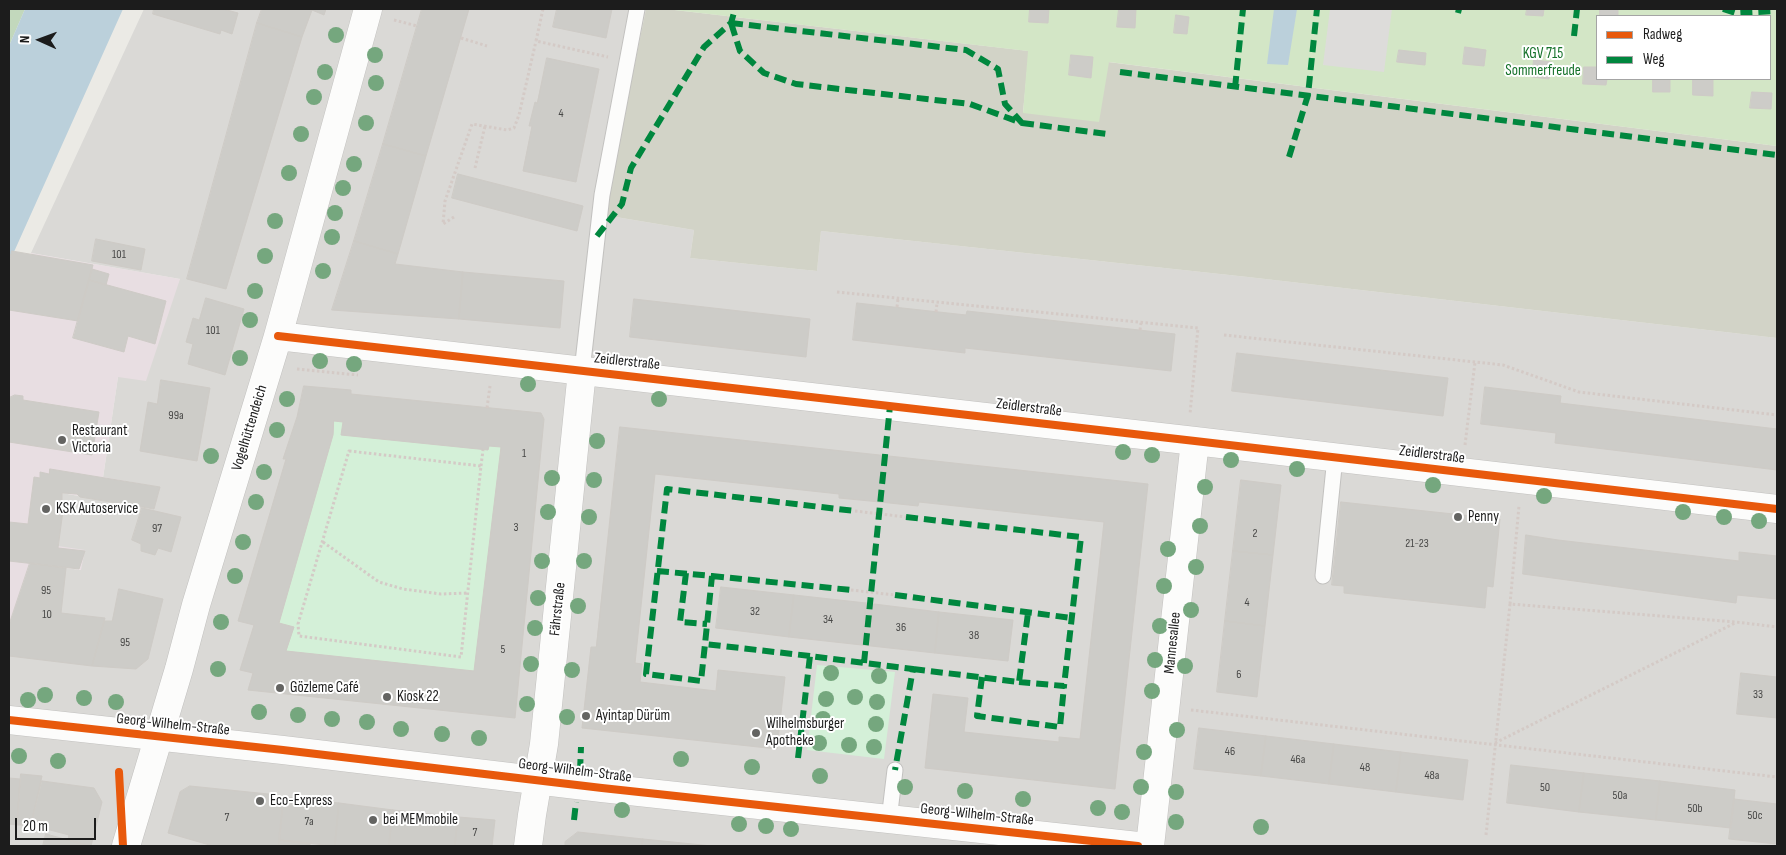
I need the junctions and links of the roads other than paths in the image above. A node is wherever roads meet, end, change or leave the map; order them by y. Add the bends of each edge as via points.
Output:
1 (368, 9) edge
2 (637, 9) edge
3 (278, 336) junction
4 (582, 371) junction
5 (1195, 440) junction
6 (1336, 457) junction
7 (1777, 509) edge
8 (1323, 576) dead end
9 (9, 720) edge
10 (159, 737) junction
11 (895, 770) dead end
12 (538, 780) junction
13 (888, 820) junction
14 (126, 846) edge
15 (528, 846) edge
16 (1138, 846) edge
17 (1150, 846) edge

1 - 3 street, Vogelhüttendeich
2 - 4 lane via 602,195
3 - 4 street, Zeidlerstraße
3 - 10 street, Vogelhüttendeich
4 - 5 street, Zeidlerstraße
4 - 12 street, Fährstraße
5 - 6 street, Zeidlerstraße
5 - 17 street, Mannesallee
6 - 7 street, Zeidlerstraße
6 - 8 lane
9 - 10 street, Georg-Wilhelm-Straße
10 - 12 street, Georg-Wilhelm-Straße
10 - 14 street, Vogelhüttendeich
11 - 13 lane
12 - 13 street, Georg-Wilhelm-Straße
12 - 15 street, Fährstraße
13 - 16 street, Georg-Wilhelm-Straße

